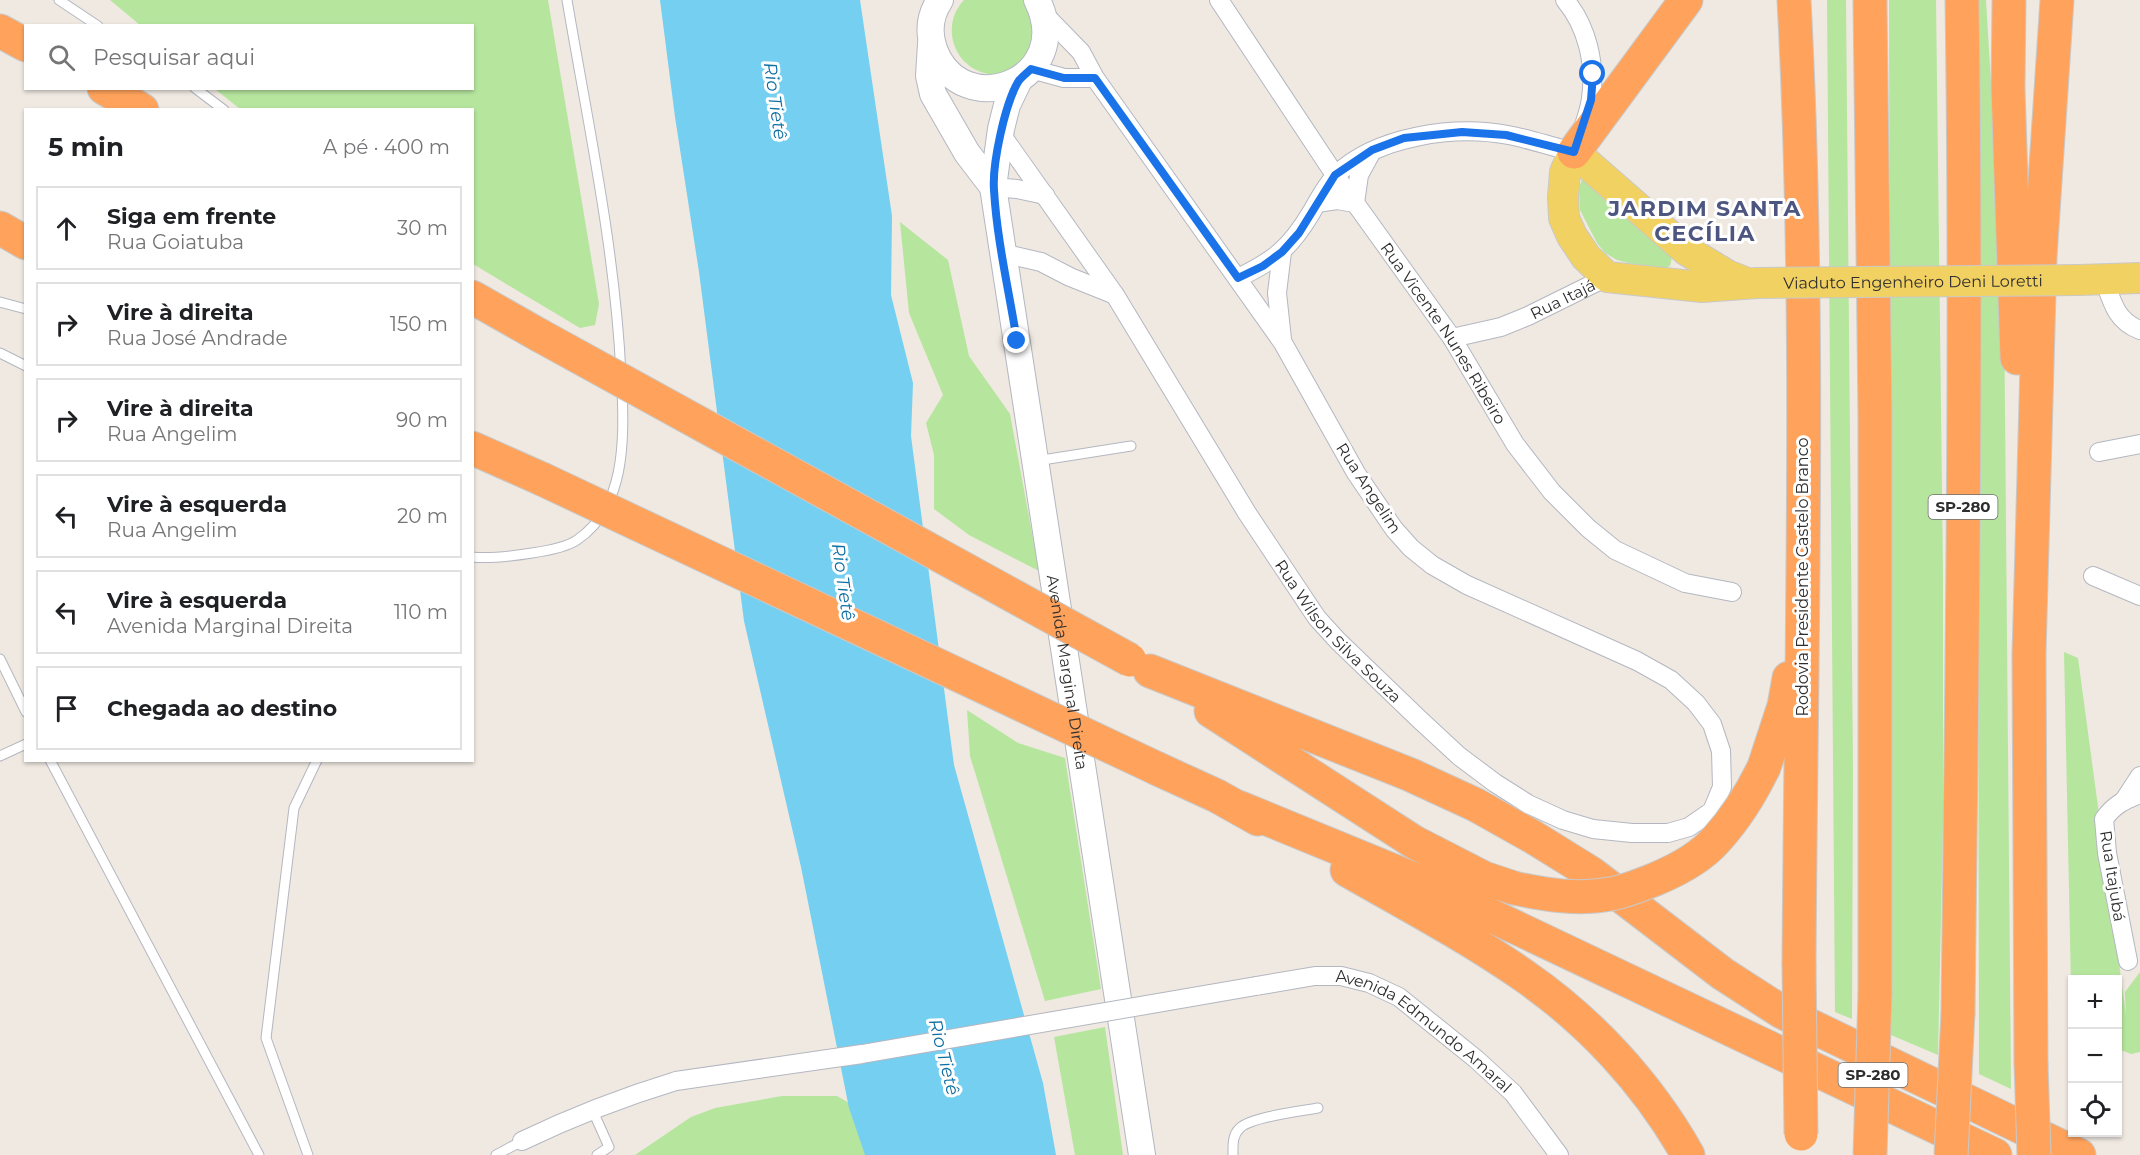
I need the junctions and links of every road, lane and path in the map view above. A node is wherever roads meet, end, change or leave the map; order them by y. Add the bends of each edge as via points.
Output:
1 (60, 0) edge
2 (567, 0) edge
3 (928, 0) edge
4 (940, 0) edge
5 (1219, 0) edge
6 (1565, 0) edge
7 (1686, 0) edge
8 (1794, 0) edge
9 (1870, 0) edge
10 (1962, 0) edge
11 (2001, 0) edge
12 (2009, 0) edge
13 (2057, 0) edge
14 (1040, 7) edge
15 (95, 24) edge
16 (0, 31) edge
17 (931, 34) junction
18 (24, 44) edge
19 (1025, 75) junction
20 (1095, 78) junction
21 (2008, 88) junction
22 (107, 90) edge
23 (198, 90) edge
24 (139, 108) edge
25 (221, 108) edge
26 (1001, 134) junction
27 (1372, 150) junction
28 (1574, 152) junction
29 (1335, 175) junction
30 (993, 187) junction
31 (1045, 195) junction
32 (1355, 202) junction
33 (1317, 203) junction
34 (0, 228) edge
35 (24, 242) edge
36 (1686, 250) junction
37 (1282, 252) junction
38 (1002, 253) junction
39 (1607, 277) junction
40 (1238, 278) junction
41 (2140, 278) edge
42 (2091, 279) junction
43 (1752, 283) junction
44 (1676, 286) junction
45 (1115, 295) junction
46 (474, 298) edge
47 (0, 302) edge
48 (24, 308) edge
49 (2140, 330) edge
50 (1452, 338) junction
51 (1283, 343) junction
52 (0, 353) edge
53 (24, 365) edge
54 (2140, 444) edge
55 (1131, 446) dead end
56 (474, 449) edge
57 (2099, 452) dead end
58 (1035, 462) junction
59 (1804, 545) junction
60 (474, 557) edge
61 (2093, 576) dead end
62 (1732, 592) dead end
63 (2140, 596) edge
64 (2029, 654) junction
65 (0, 659) edge
66 (1140, 666) junction
67 (24, 708) edge
68 (24, 745) edge
69 (0, 756) edge
70 (51, 762) edge
71 (316, 762) edge
72 (2140, 776) edge
73 (2132, 796) edge
74 (1228, 802) junction
75 (1668, 833) joint
76 (2127, 961) dead end
77 (1318, 1108) dead end
78 (592, 1109) junction
79 (522, 1141) joint
80 (1801, 1144) edge
81 (259, 1155) edge
82 (308, 1155) edge
83 (496, 1155) edge
84 (597, 1155) edge
85 (1142, 1155) edge
86 (1233, 1155) edge
87 (1559, 1155) edge
88 (1688, 1155) edge
89 (1870, 1155) edge
90 (1951, 1155) edge
91 (1995, 1155) edge
92 (2034, 1155) edge
93 (2079, 1155) edge

1 - 15 lane
2 - 60 lane via 604,210 619,329 624,433 620,467 613,492 595,524 575,541 518,556
3 - 17 main road
4 - 17 main road via 935,7
5 - 29 street, Rua Vicente Nunes Ribeiro
6 - 28 street via 1580,20 1593,74 1591,100
7 - 28 highway
8 - 59 highway, Rodovia Presidente Castelo Branco via 1800,117
9 - 89 highway, SP-280, bridge via 1875,416 1875,994
10 - 90 highway, SP-280, bridge via 1963,612 1958,1013
11 - 21 highway
12 - 21 highway
13 - 64 highway via 2040,256
14 - 19 main road, Avenida Marginal Direita via 1046,34 1042,53
14 - 20 street, Rua Angelim via 1081,52
16 - 18 highway
17 - 19 main road via 938,59 965,84 1002,87
17 - 30 main road, Avenida Marginal Direita via 933,94 967,153
19 - 20 street
19 - 26 main road, Avenida Marginal Direita via 1007,105
20 - 40 street, Rua Angelim
21 - 64 highway
22 - 24 highway
23 - 25 lane
26 - 30 main road, Avenida Marginal Direita
26 - 31 street, Rua Wilson Silva Souza
27 - 28 street via 1404,138 1462,132 1506,135
27 - 29 street
27 - 32 street via 1359,175
28 - 36 main road
28 - 39 main road via 1565,172 1564,218 1586,257
29 - 32 street, Rua Vicente Nunes Ribeiro
29 - 33 street
30 - 31 street
30 - 38 main road, Avenida Marginal Direita
31 - 45 street, Rua Wilson Silva Souza
32 - 33 street
32 - 50 street, Rua Vicente Nunes Ribeiro
33 - 37 street
34 - 35 highway
36 - 43 main road via 1727,275
36 - 44 main road via 1684,269
37 - 40 street
37 - 51 street via 1277,293
38 - 45 street via 1041,262
38 - 58 main road, Avenida Marginal Direita
39 - 44 main road, Rua Itajá
39 - 50 street, Rua Itajá via 1501,327
40 - 51 street, Rua Angelim
41 - 42 main road, Viaduto Engenheiro Deni Loretti
42 - 43 main road, Viaduto Engenheiro Deni Loretti, bridge
42 - 49 street via 2128,325
43 - 44 main road, Rua Itajá
45 - 75 street, Rua Wilson Silva Souza via 1276,557 1317,618 1338,641 1459,756 1528,804 1593,829
46 - 66 highway, bridge
47 - 48 lane
50 - 62 street, Rua Vicente Nunes Ribeiro via 1515,444 1552,492 1588,528 1615,550 1644,565 1685,583
51 - 75 street, Rua Angelim via 1356,473 1411,548 1467,585 1637,661 1671,680 1696,703 1712,724 1721,751 1722,787 1712,811 1689,827
52 - 53 lane
54 - 57 street
55 - 58 lane
56 - 74 highway, bridge
58 - 85 main road, Avenida Marginal Direita
59 - 66 highway, bridge via 1784,706 1764,767 1740,811 1715,842 1692,861 1610,894 1548,896 1484,879 1414,842
59 - 80 highway, Rodovia Presidente Castelo Branco, bridge
61 - 63 street
64 - 92 highway, bridge
65 - 67 lane
66 - 93 highway via 1476,805 1591,873 1724,974 1782,1012
68 - 69 lane
70 - 81 lane
71 - 82 lane via 294,808 266,1038
72 - 73 street, Rua Itajubá
73 - 76 street, Rua Itajubá via 2113,807 2104,819
74 - 88 highway via 1496,956 1549,994 1628,1070
74 - 91 highway via 1416,880
77 - 86 lane via 1252,1121 1239,1128 1233,1141
78 - 79 street, Avenida Edmundo Amaral
78 - 84 lane via 609,1147
78 - 87 street, Avenida Edmundo Amaral, bridge via 675,1081 862,1054 1315,976 1341,976 1399,997 1468,1053 1513,1093
79 - 83 lane

